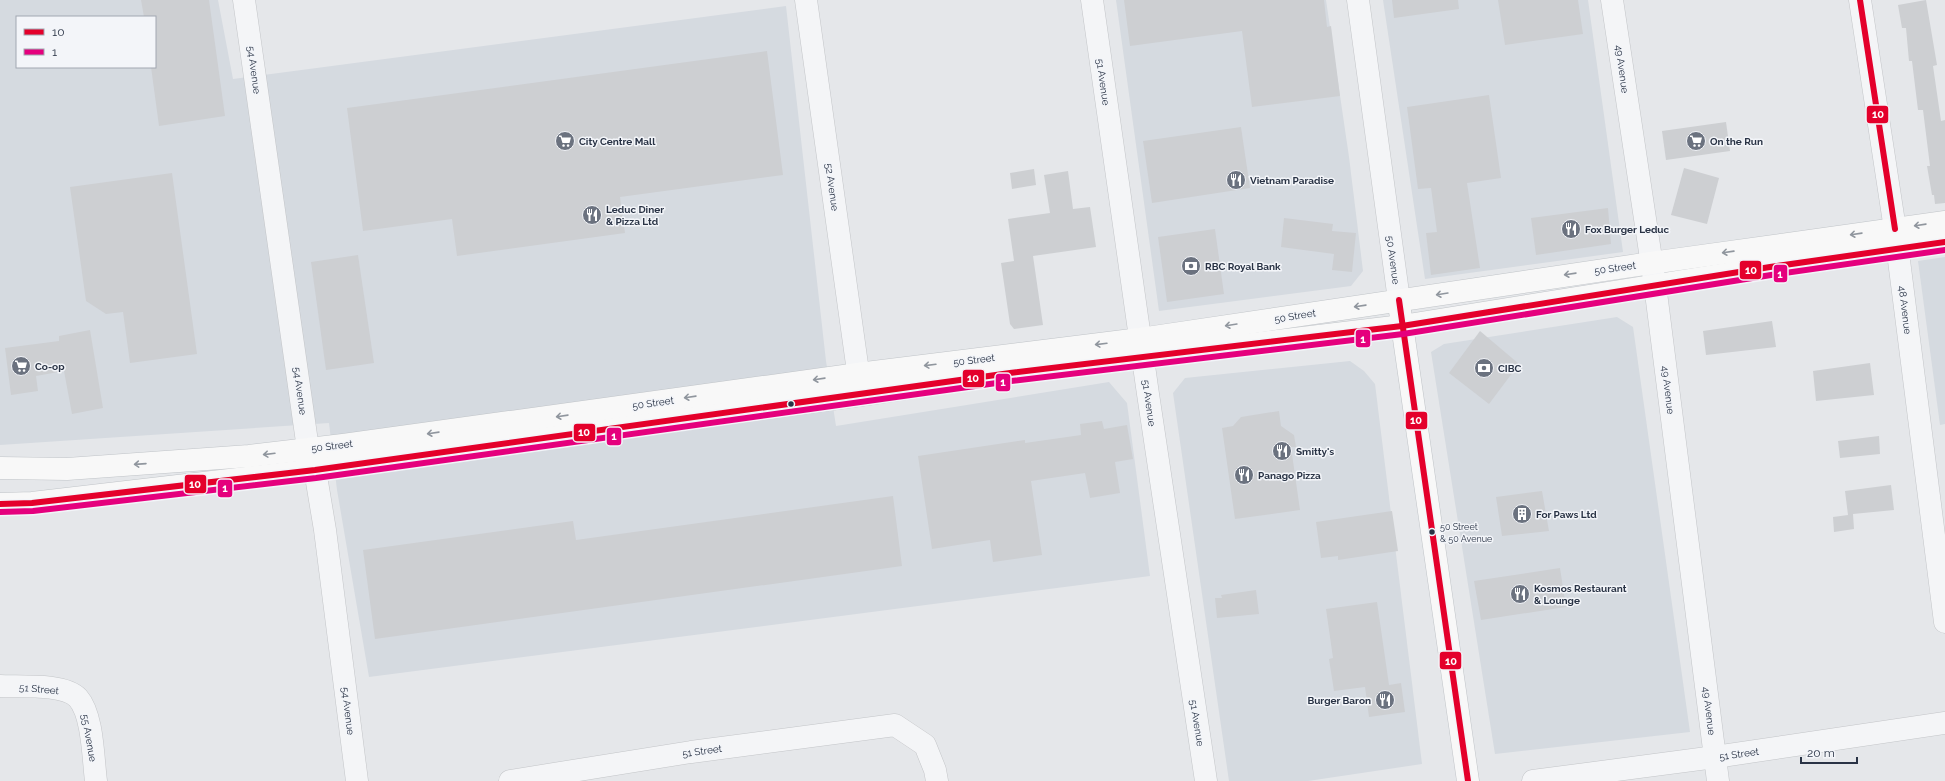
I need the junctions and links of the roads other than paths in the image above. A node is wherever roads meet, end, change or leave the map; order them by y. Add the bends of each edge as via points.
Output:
1 (244, 0) edge
2 (806, 0) edge
3 (1092, 0) edge
4 (1358, 0) edge
5 (1612, 0) edge
6 (1860, 0) edge
7 (1945, 222) edge
8 (1896, 239) junction
9 (1945, 242) edge
10 (1651, 263) junction
11 (1655, 285) junction
12 (1399, 300) junction
13 (1402, 326) junction
14 (1141, 349) junction
15 (858, 374) junction
16 (861, 395) junction
17 (308, 449) junction
18 (0, 468) edge
19 (315, 470) junction
20 (0, 504) edge
21 (1945, 622) edge
22 (0, 686) edge
23 (77, 697) joint
24 (1945, 723) edge
25 (1715, 757) junction
26 (936, 775) edge
27 (1562, 779) edge
28 (96, 781) edge
29 (357, 781) edge
30 (510, 781) edge
31 (1206, 781) edge
32 (1468, 781) edge
33 (1533, 781) edge
34 (1718, 781) edge

1 - 17 street, 54 Avenue
2 - 15 street, 52 Avenue
3 - 14 street, 51 Avenue
4 - 12 street, 50 Avenue
5 - 10 street, 49 Avenue
6 - 8 street, 48 Avenue
7 -> 8 main road, 50 Street
8 - 9 main road, 50 Street
8 -> 10 main road, 50 Street
8 - 11 main road, 50 Street
8 - 21 street, 48 Avenue
10 - 11 street, 49 Avenue
10 -> 12 main road, 50 Street
11 - 13 main road, 50 Street
11 - 25 street, 49 Avenue
12 - 13 main road, 50 Avenue
12 -> 14 main road, 50 Street
13 - 14 main road, 50 Street
13 - 32 main road, 50 Avenue
14 -> 15 main road, 50 Street
14 - 16 main road, 50 Street via 1010,373
14 - 31 street, 51 Avenue
15 - 16 street, 52 Avenue
15 -> 17 main road, 50 Street
16 - 19 main road, 50 Street
17 -> 18 main road, 50 Street via 249,456 67,469
17 - 19 street, 54 Avenue
19 - 20 main road, 50 Street via 32,503
19 - 29 street, 54 Avenue
22 - 23 street, 51 Street via 56,689
23 - 28 street, 55 Avenue via 88,720
24 - 25 street, 51 Street
25 - 27 street, 51 Street
25 - 34 street, 49 Avenue
26 - 30 street, 51 Street via 925,745 895,725 691,752
27 - 33 street, 51 Street

